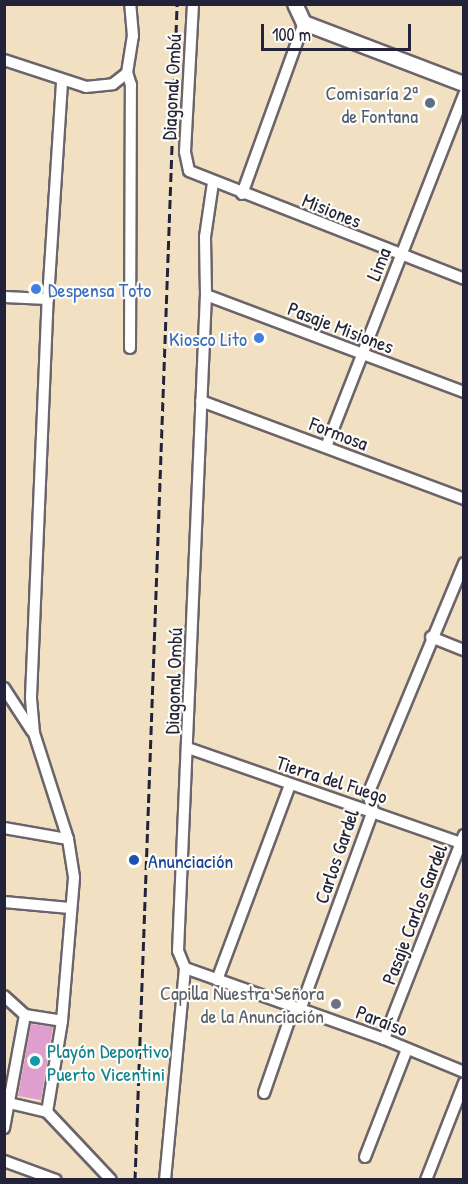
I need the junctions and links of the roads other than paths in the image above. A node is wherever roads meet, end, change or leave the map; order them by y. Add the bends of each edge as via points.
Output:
1 (130, 4) edge
2 (193, 4) edge
3 (295, 4) edge
4 (304, 23) junction
5 (4, 60) edge
6 (127, 73) junction
7 (62, 81) junction
8 (464, 84) edge
9 (464, 93) edge
10 (189, 171) joint
11 (213, 183) junction
12 (242, 194) junction
13 (400, 256) junction
14 (464, 279) edge
15 (206, 295) junction
16 (4, 297) edge
17 (48, 299) junction
18 (129, 348) dead end
19 (361, 354) junction
20 (464, 393) edge
21 (201, 401) junction
22 (326, 447) junction
23 (464, 500) edge
24 (464, 563) edge
25 (431, 637) junction
26 (464, 650) edge
27 (4, 688) edge
28 (34, 734) junction
29 (188, 748) junction
30 (290, 785) junction
31 (373, 811) junction
32 (4, 828) edge
33 (68, 838) junction
34 (462, 841) edge
35 (4, 902) edge
36 (70, 908) junction
37 (184, 968) junction
38 (217, 980) junction
39 (4, 996) edge
40 (300, 1010) junction
41 (25, 1016) junction
42 (62, 1021) junction
43 (384, 1039) junction
44 (408, 1049) junction
45 (464, 1072) edge
46 (464, 1083) edge
47 (264, 1093) dead end
48 (9, 1103) junction
49 (47, 1112) junction
50 (4, 1128) edge
51 (365, 1157) dead end
52 (4, 1161) edge
53 (56, 1179) edge
54 (107, 1179) edge
55 (165, 1179) edge
56 (426, 1179) edge

1 - 6 street via 133,36
2 - 10 street, Diagonal Ombú via 185,152
3 - 4 street
4 - 8 street
4 - 12 street
5 - 7 street
6 - 7 street via 112,84 86,87
6 - 18 street via 131,84
7 - 17 street
9 - 13 street, Lima
10 - 11 street, Misiones
11 - 12 street, Misiones
11 - 15 street, Diagonal Ombú via 205,237
12 - 13 street, Misiones
13 - 14 street, Misiones
13 - 19 street, Lima
15 - 19 street, Pasaje Misiones
15 - 21 street, Diagonal Ombú
16 - 17 street
17 - 28 street via 31,697
19 - 20 street, Pasaje Misiones
19 - 22 street, Lima
21 - 22 street, Formosa
21 - 29 street, Diagonal Ombú
22 - 23 street, Formosa
24 - 25 street, Carlos Gardel via 443,618
25 - 26 street
25 - 31 street, Carlos Gardel via 368,794
27 - 28 street
28 - 33 street
29 - 30 street, Tierra del Fuego
29 - 37 street, Diagonal Ombú via 178,951
30 - 31 street, Tierra del Fuego
30 - 38 street
31 - 34 street, Tierra del Fuego
31 - 40 street, Carlos Gardel
32 - 33 street
33 - 36 street via 74,877
34 - 43 street, Pasaje Carlos Gardel
35 - 36 street
36 - 42 street
37 - 38 street, Paraíso
37 - 55 street, Diagonal Ombú
38 - 40 street, Paraíso
39 - 41 street
40 - 43 street, Paraíso
40 - 47 street, Carlos Gardel via 290,1018
41 - 42 street
41 - 48 street
42 - 49 street
43 - 44 street, Paraíso
44 - 45 street, Paraíso
44 - 51 street
46 - 56 street
48 - 49 street
48 - 50 street
49 - 54 street
52 - 53 street

